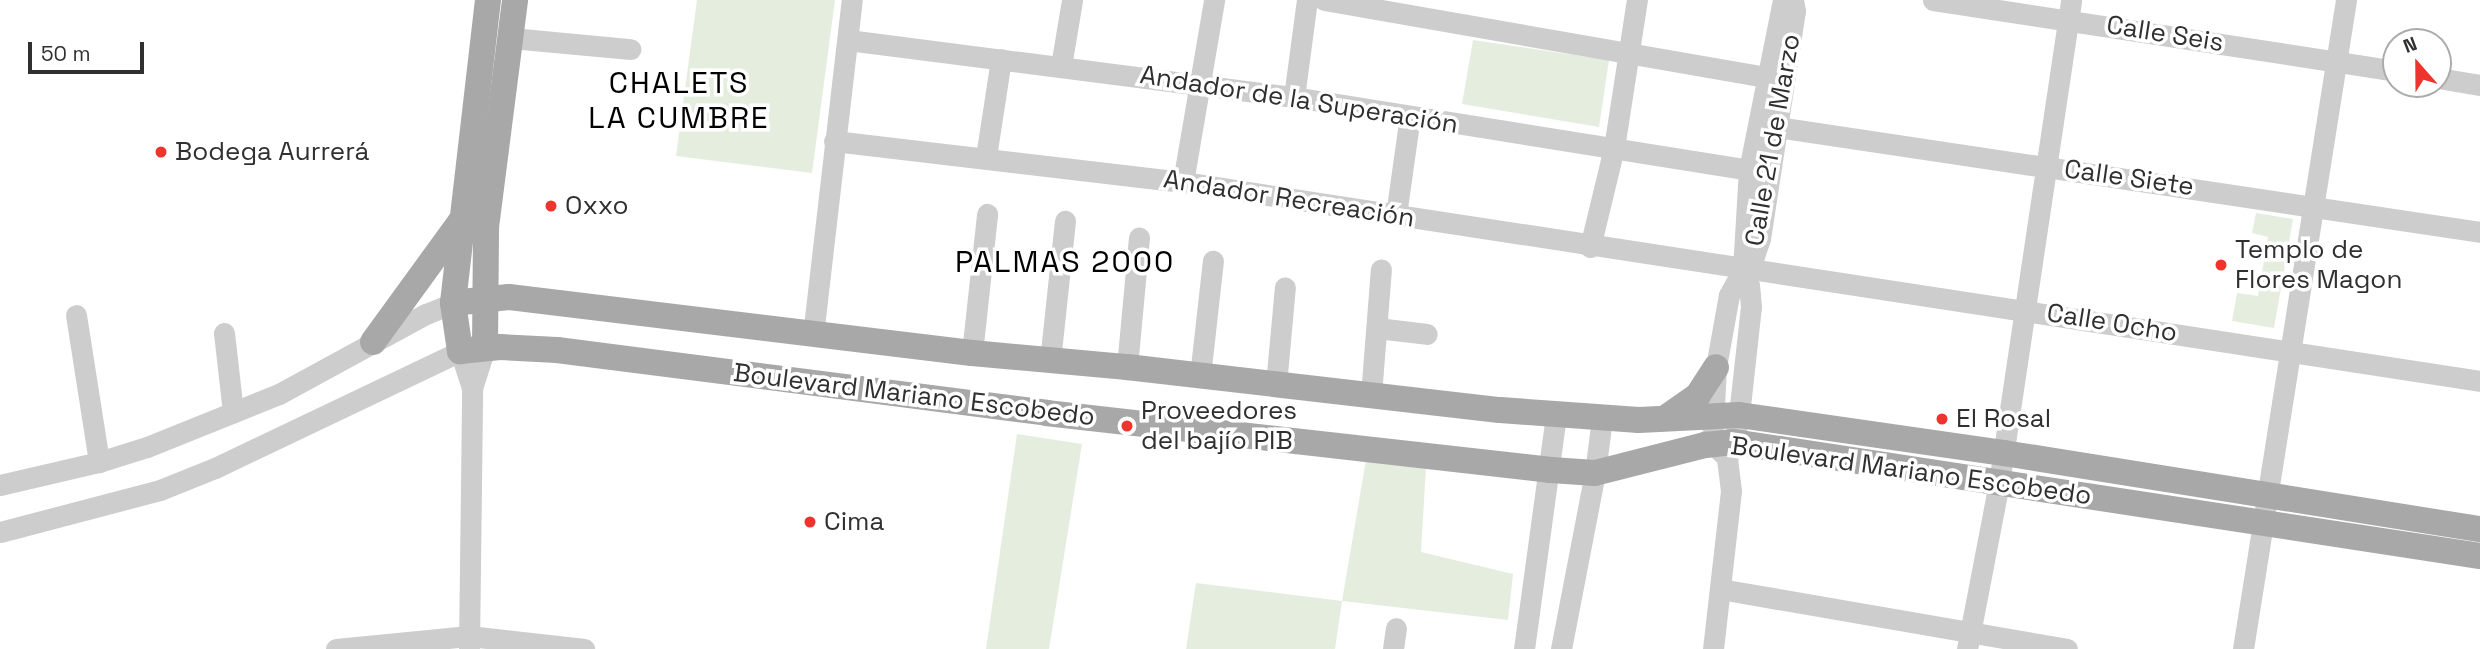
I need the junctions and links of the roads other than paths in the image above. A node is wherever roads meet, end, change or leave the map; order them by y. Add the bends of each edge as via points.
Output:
1 (488, 0) edge
2 (515, 0) edge
3 (852, 0) edge
4 (1072, 0) edge
5 (1214, 0) edge
6 (1307, 0) edge
7 (1324, 0) edge
8 (1637, 0) edge
9 (1783, 0) edge
10 (1793, 0) edge
11 (1933, 0) edge
12 (2346, 0) edge
13 (1428, 9) edge
14 (2069, 9) edge
15 (511, 38) junction
16 (848, 40) junction
17 (630, 49) dead end
18 (1630, 51) junction
19 (1001, 59) junction
20 (2338, 62) junction
21 (1061, 66) junction
22 (2382, 69) edge
23 (1766, 77) junction
24 (2452, 80) edge
25 (1200, 84) junction
26 (2480, 85) edge
27 (1294, 97) junction
28 (1410, 116) junction
29 (1777, 127) junction
30 (834, 141) junction
31 (1614, 148) junction
32 (986, 157) junction
33 (2046, 166) junction
34 (1749, 170) junction
35 (1183, 182) junction
36 (2314, 206) junction
37 (987, 214) dead end
38 (1395, 215) junction
39 (462, 220) junction
40 (1065, 221) dead end
41 (2480, 232) edge
42 (1139, 238) dead end
43 (1590, 247) junction
44 (1213, 261) dead end
45 (1381, 269) dead end
46 (1743, 270) junction
47 (1285, 287) dead end
48 (483, 298) junction
49 (453, 303) junction
50 (2026, 309) junction
51 (76, 315) dead end
52 (1377, 328) junction
53 (224, 333) dead end
54 (1427, 334) dead end
55 (813, 335) junction
56 (373, 342) junction
57 (472, 349) junction
58 (2290, 350) junction
59 (972, 354) junction
60 (1050, 361) junction
61 (1127, 367) junction
62 (1716, 367) junction
63 (1200, 376) junction
64 (2480, 381) edge
65 (1276, 385) junction
66 (1371, 395) junction
67 (233, 412) junction
68 (1556, 414) junction
69 (1713, 415) junction
70 (1739, 415) junction
71 (1602, 418) junction
72 (1663, 420) junction
73 (1725, 448) junction
74 (2004, 453) junction
75 (99, 462) junction
76 (1551, 470) junction
77 (1595, 473) junction
78 (1999, 483) junction
79 (0, 485) edge
80 (2269, 496) junction
81 (2263, 522) junction
82 (2480, 529) edge
83 (0, 532) edge
84 (2480, 556) edge
85 (1720, 589) junction
86 (1968, 641) edge
87 (469, 642) edge
88 (336, 649) edge
89 (583, 649) edge
90 (1524, 649) edge
91 (1561, 649) edge
92 (1713, 649) edge
93 (2067, 649) edge
94 (2243, 649) edge

1 - 39 main road
2 - 15 main road
3 - 16 street
4 - 21 street
5 - 25 street
6 - 27 street
7 - 13 street
8 - 18 street
9 - 23 street
10 - 29 street, Calle 21 de Marzo
11 - 14 street, Calle Seis
12 - 20 street
13 - 18 street
14 - 20 street, Calle Seis
14 - 33 street
15 - 17 street
15 - 48 main road via 486,227
16 - 19 street, Andador de la Superación
16 - 30 street
18 - 23 street
18 - 31 street
19 - 21 street, Andador de la Superación
19 - 32 street
20 - 22 street, Calle Seis
20 - 36 street
21 - 25 street, Andador de la Superación
23 - 34 street
24 - 26 street
25 - 27 street, Andador de la Superación
25 - 35 street
27 - 28 street, Andador de la Superación
28 - 31 street, Andador de la Superación
28 - 38 street
29 - 33 street, Calle Siete
29 - 46 street, Calle 21 de Marzo via 1760,239
30 - 32 street, Andador Recreación
30 - 55 street
31 - 34 street, Andador de la Superación
31 - 43 street
32 - 35 street, Andador Recreación
33 - 36 street, Calle Siete
33 - 50 street
34 - 46 street
35 - 38 street, Andador Recreación
36 - 41 street, Calle Siete
36 - 58 street
37 - 59 street
38 - 43 street, Andador Recreación
39 - 49 main road
39 - 56 main road
40 - 60 street
42 - 61 street
43 - 46 street, Andador Recreación
44 - 63 street
45 - 52 street
46 - 50 street, Calle Ocho
46 - 62 street via 1729,295
46 - 70 street, Calle 21 de Marzo via 1751,307
47 - 65 street
48 - 49 main road, Boulevard Mariano Escobedo
48 - 55 main road, Boulevard Mariano Escobedo
48 - 57 main road
49 - 56 street, Boulevard Mariano Escobedo
49 - 57 main road
50 - 58 street, Calle Ocho
50 - 74 street
51 - 75 street
52 - 54 street
52 - 66 street
53 - 67 street
55 - 59 main road, Boulevard Mariano Escobedo
56 - 67 street, Boulevard Mariano Escobedo via 279,394
57 - 76 main road, Boulevard Mariano Escobedo via 557,350 1046,413
57 - 83 street, Boulevard Mariano Escobedo via 160,490
57 - 87 street
58 - 64 street, Calle Ocho
58 - 80 street
59 - 60 main road, Boulevard Mariano Escobedo
60 - 61 main road, Boulevard Mariano Escobedo
61 - 63 main road, Boulevard Mariano Escobedo
62 - 69 street
62 - 72 main road via 1698,395
63 - 65 main road, Boulevard Mariano Escobedo
65 - 66 main road, Boulevard Mariano Escobedo
66 - 68 main road, Boulevard Mariano Escobedo
67 - 75 street, Boulevard Mariano Escobedo
68 - 71 main road, Boulevard Mariano Escobedo
68 - 76 street
69 - 70 main road, Boulevard Mariano Escobedo
69 - 72 main road, Boulevard Mariano Escobedo
69 - 73 street
70 - 73 street, Calle 21 de Marzo
70 - 74 main road, Boulevard Mariano Escobedo
71 - 72 main road, Boulevard Mariano Escobedo
71 - 77 street
73 - 77 main road, Boulevard Mariano Escobedo
73 - 78 main road, Boulevard Mariano Escobedo
73 - 85 street via 1731,508
74 - 78 street
74 - 80 main road, Boulevard Mariano Escobedo
75 - 79 street, Boulevard Mariano Escobedo
76 - 77 main road, Boulevard Mariano Escobedo
76 - 90 street
77 - 91 street
78 - 81 main road, Boulevard Mariano Escobedo
78 - 86 street
80 - 81 street
80 - 82 main road, Boulevard Mariano Escobedo
81 - 84 main road, Boulevard Mariano Escobedo
81 - 94 street
85 - 86 street
85 - 92 street
86 - 93 street
87 - 88 street
87 - 89 street

